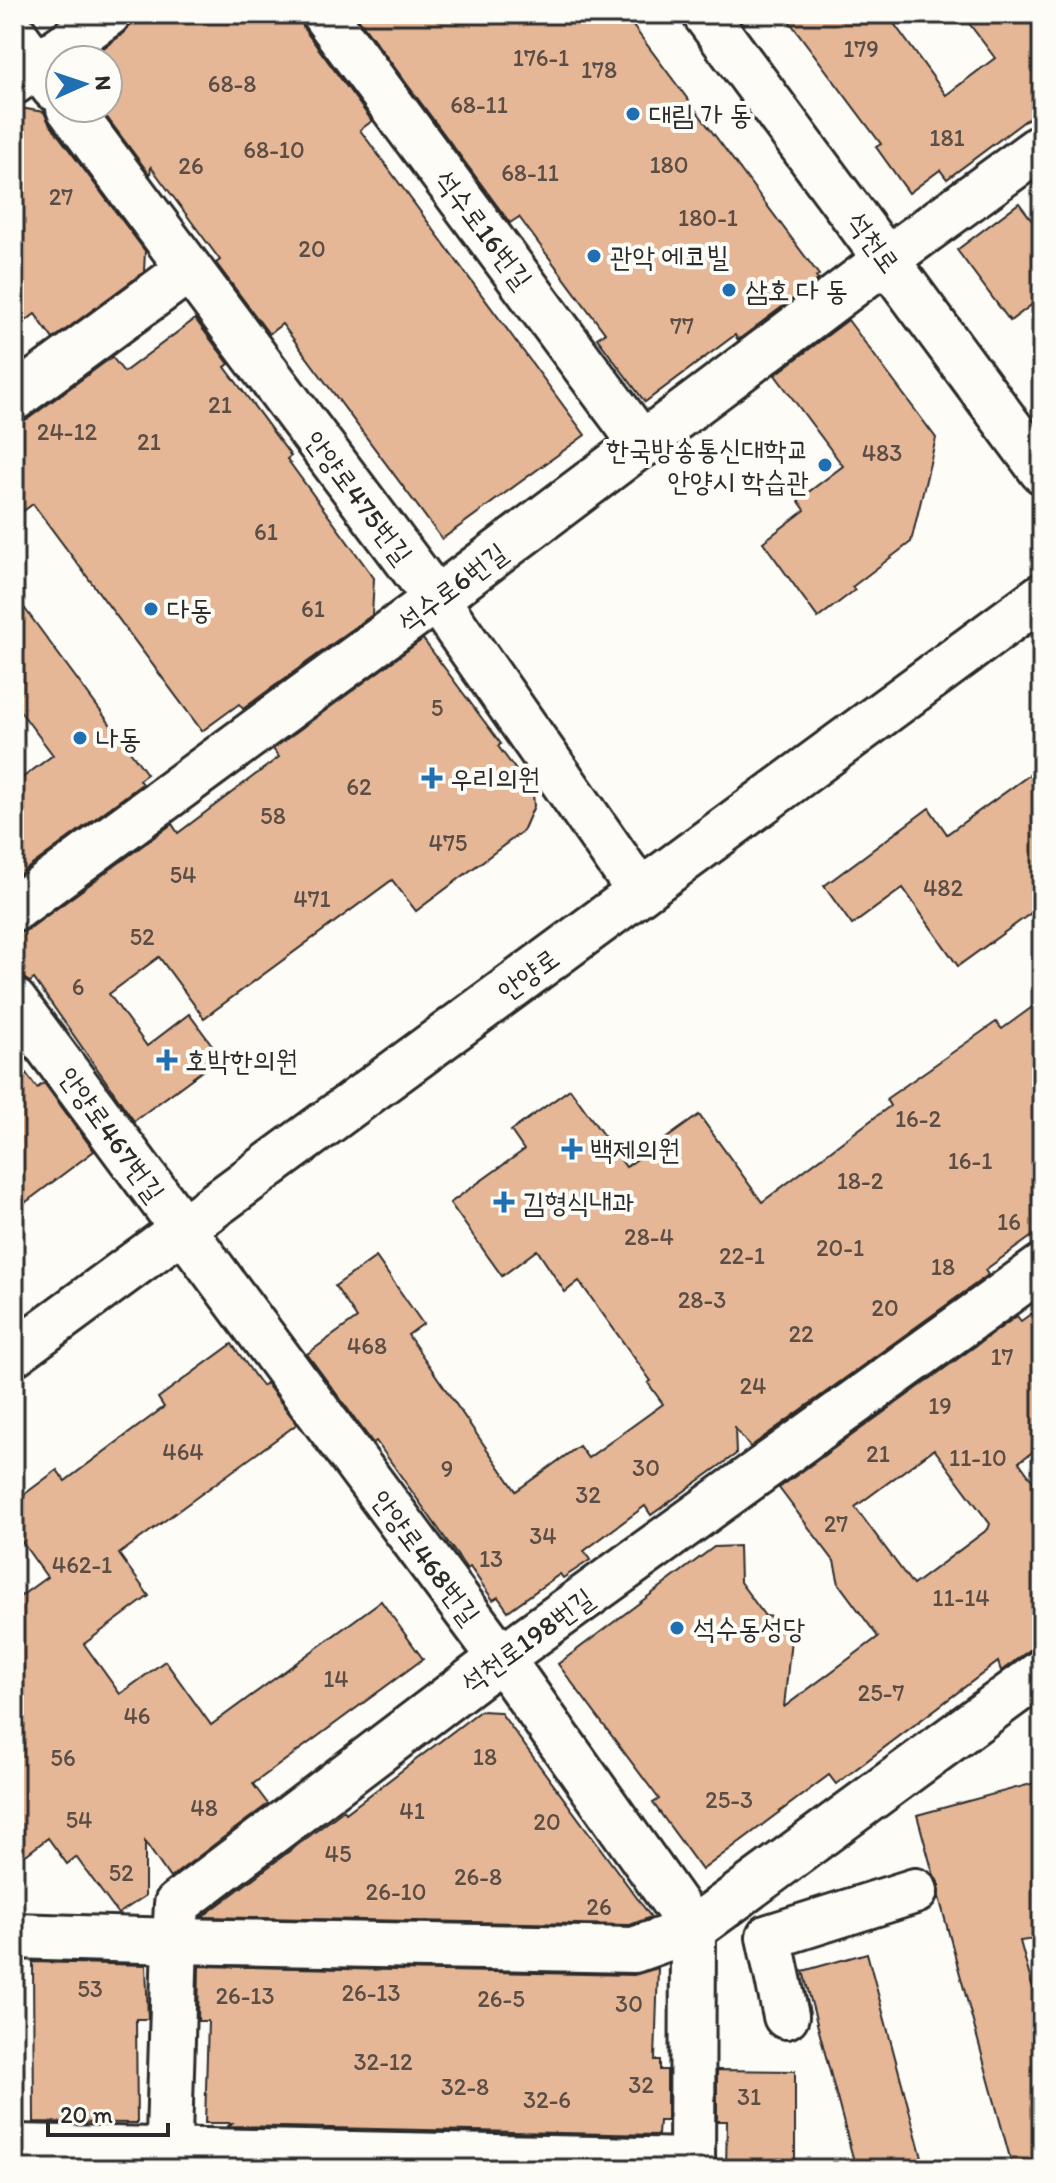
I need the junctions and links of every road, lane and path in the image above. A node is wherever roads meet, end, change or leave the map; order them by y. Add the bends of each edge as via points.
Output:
1 (108, 14) edge
2 (324, 14) edge
3 (705, 14) edge
4 (31, 69) edge
5 (81, 124) edge
6 (1042, 146) edge
7 (887, 259) junction
8 (188, 270) junction
9 (14, 398) edge
10 (643, 445) junction
11 (1042, 471) edge
12 (1042, 596) edge
13 (436, 599) junction
14 (640, 892) junction
15 (14, 909) edge
16 (14, 1001) edge
17 (182, 1228) junction
18 (1042, 1267) edge
19 (14, 1353) edge
20 (501, 1658) junction
21 (1042, 1672) edge
22 (915, 1891) dead end
23 (693, 1929) junction
24 (14, 1936) edge
25 (175, 1941) junction
26 (786, 2016) dead end
27 (14, 2147) edge
28 (169, 2159) edge
29 (692, 2165) edge

1 - 4 street
2 - 10 street, 석수로16번길
3 - 7 street, 석천로
5 - 8 street, 안양로475번길
6 - 7 street, 석수로6번길
7 - 10 street, 석수로6번길
7 - 11 street, 석천로
8 - 9 street
8 - 13 street, 안양로475번길
10 - 13 street, 석수로6번길
12 - 14 street, 안양로
13 - 14 street, 안양로475번길
13 - 15 street, 석수로6번길
14 - 17 street, 안양로
16 - 17 street, 안양로467번길
17 - 19 street, 안양로
17 - 20 street, 안양로468번길
18 - 20 street, 석천로198번길
20 - 23 street, 안양로468번길
20 - 25 street, 석천로198번길 via 177,1904
21 - 23 street
22 - 26 street via 769,1937
23 - 25 street via 634,1950
23 - 29 street
24 - 25 street
25 - 28 street, 석천로198번길
27 - 28 street
28 - 29 street

